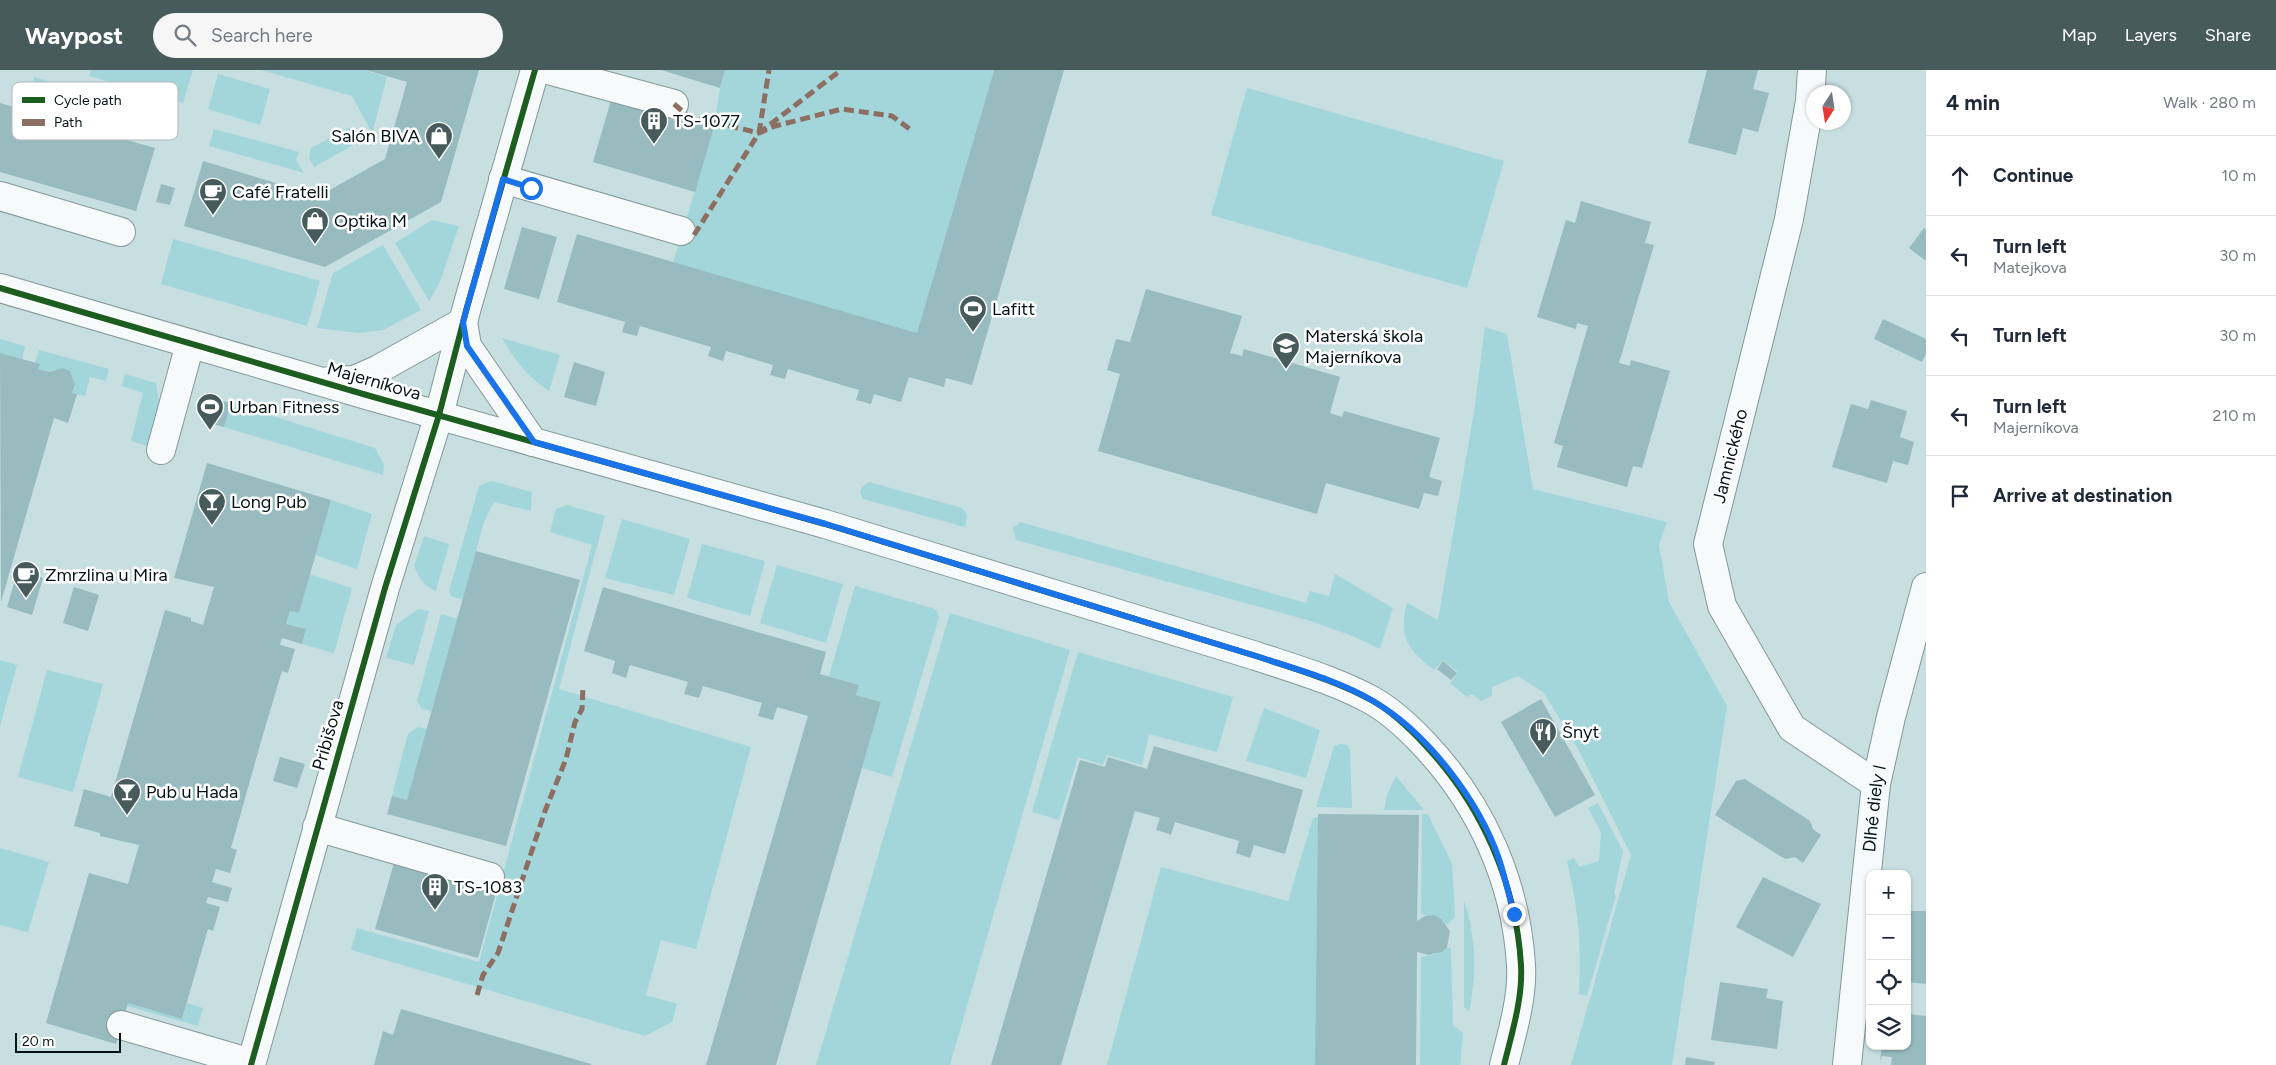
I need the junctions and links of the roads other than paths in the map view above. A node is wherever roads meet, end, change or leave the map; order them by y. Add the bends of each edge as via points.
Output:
1 (535, 70) edge
2 (548, 70) edge
3 (1812, 70) edge
4 (674, 104) dead end
5 (503, 179) junction
6 (0, 196) edge
7 (681, 231) dead end
8 (121, 232) dead end
9 (0, 288) edge
10 (463, 322) junction
11 (190, 344) junction
12 (322, 382) junction
13 (439, 415) junction
14 (534, 442) junction
15 (161, 450) dead end
16 (1926, 587) edge
17 (1876, 784) junction
18 (317, 827) junction
19 (490, 877) dead end
20 (121, 1025) dead end
21 (251, 1064) edge
22 (1504, 1065) edge
23 (1847, 1065) edge

1 - 5 street, Pribišova
2 - 4 street
3 - 17 street, Jamnického via 1810,101 1789,219 1708,544 1722,606 1792,728
5 - 7 street
5 - 10 street, Pribišova
6 - 8 street
9 - 11 street, Majerníkova
10 - 12 street via 354,380
10 - 13 street, Pribišova
10 - 14 street via 467,346
11 - 12 street, Majerníkova
11 - 15 street
12 - 13 street, Majerníkova
13 - 14 street, Majerníkova
13 - 18 street, Pribišova via 411,500
14 - 22 street, Majerníkova via 826,524 1256,656 1316,676 1374,701 1404,723 1443,764 1473,806 1499,858 1514,914 1521,966 1518,999
16 - 17 street, Dlhé diely I
17 - 23 street, Dlhé diely I
18 - 19 street
18 - 21 street, Pribišova
20 - 21 street

